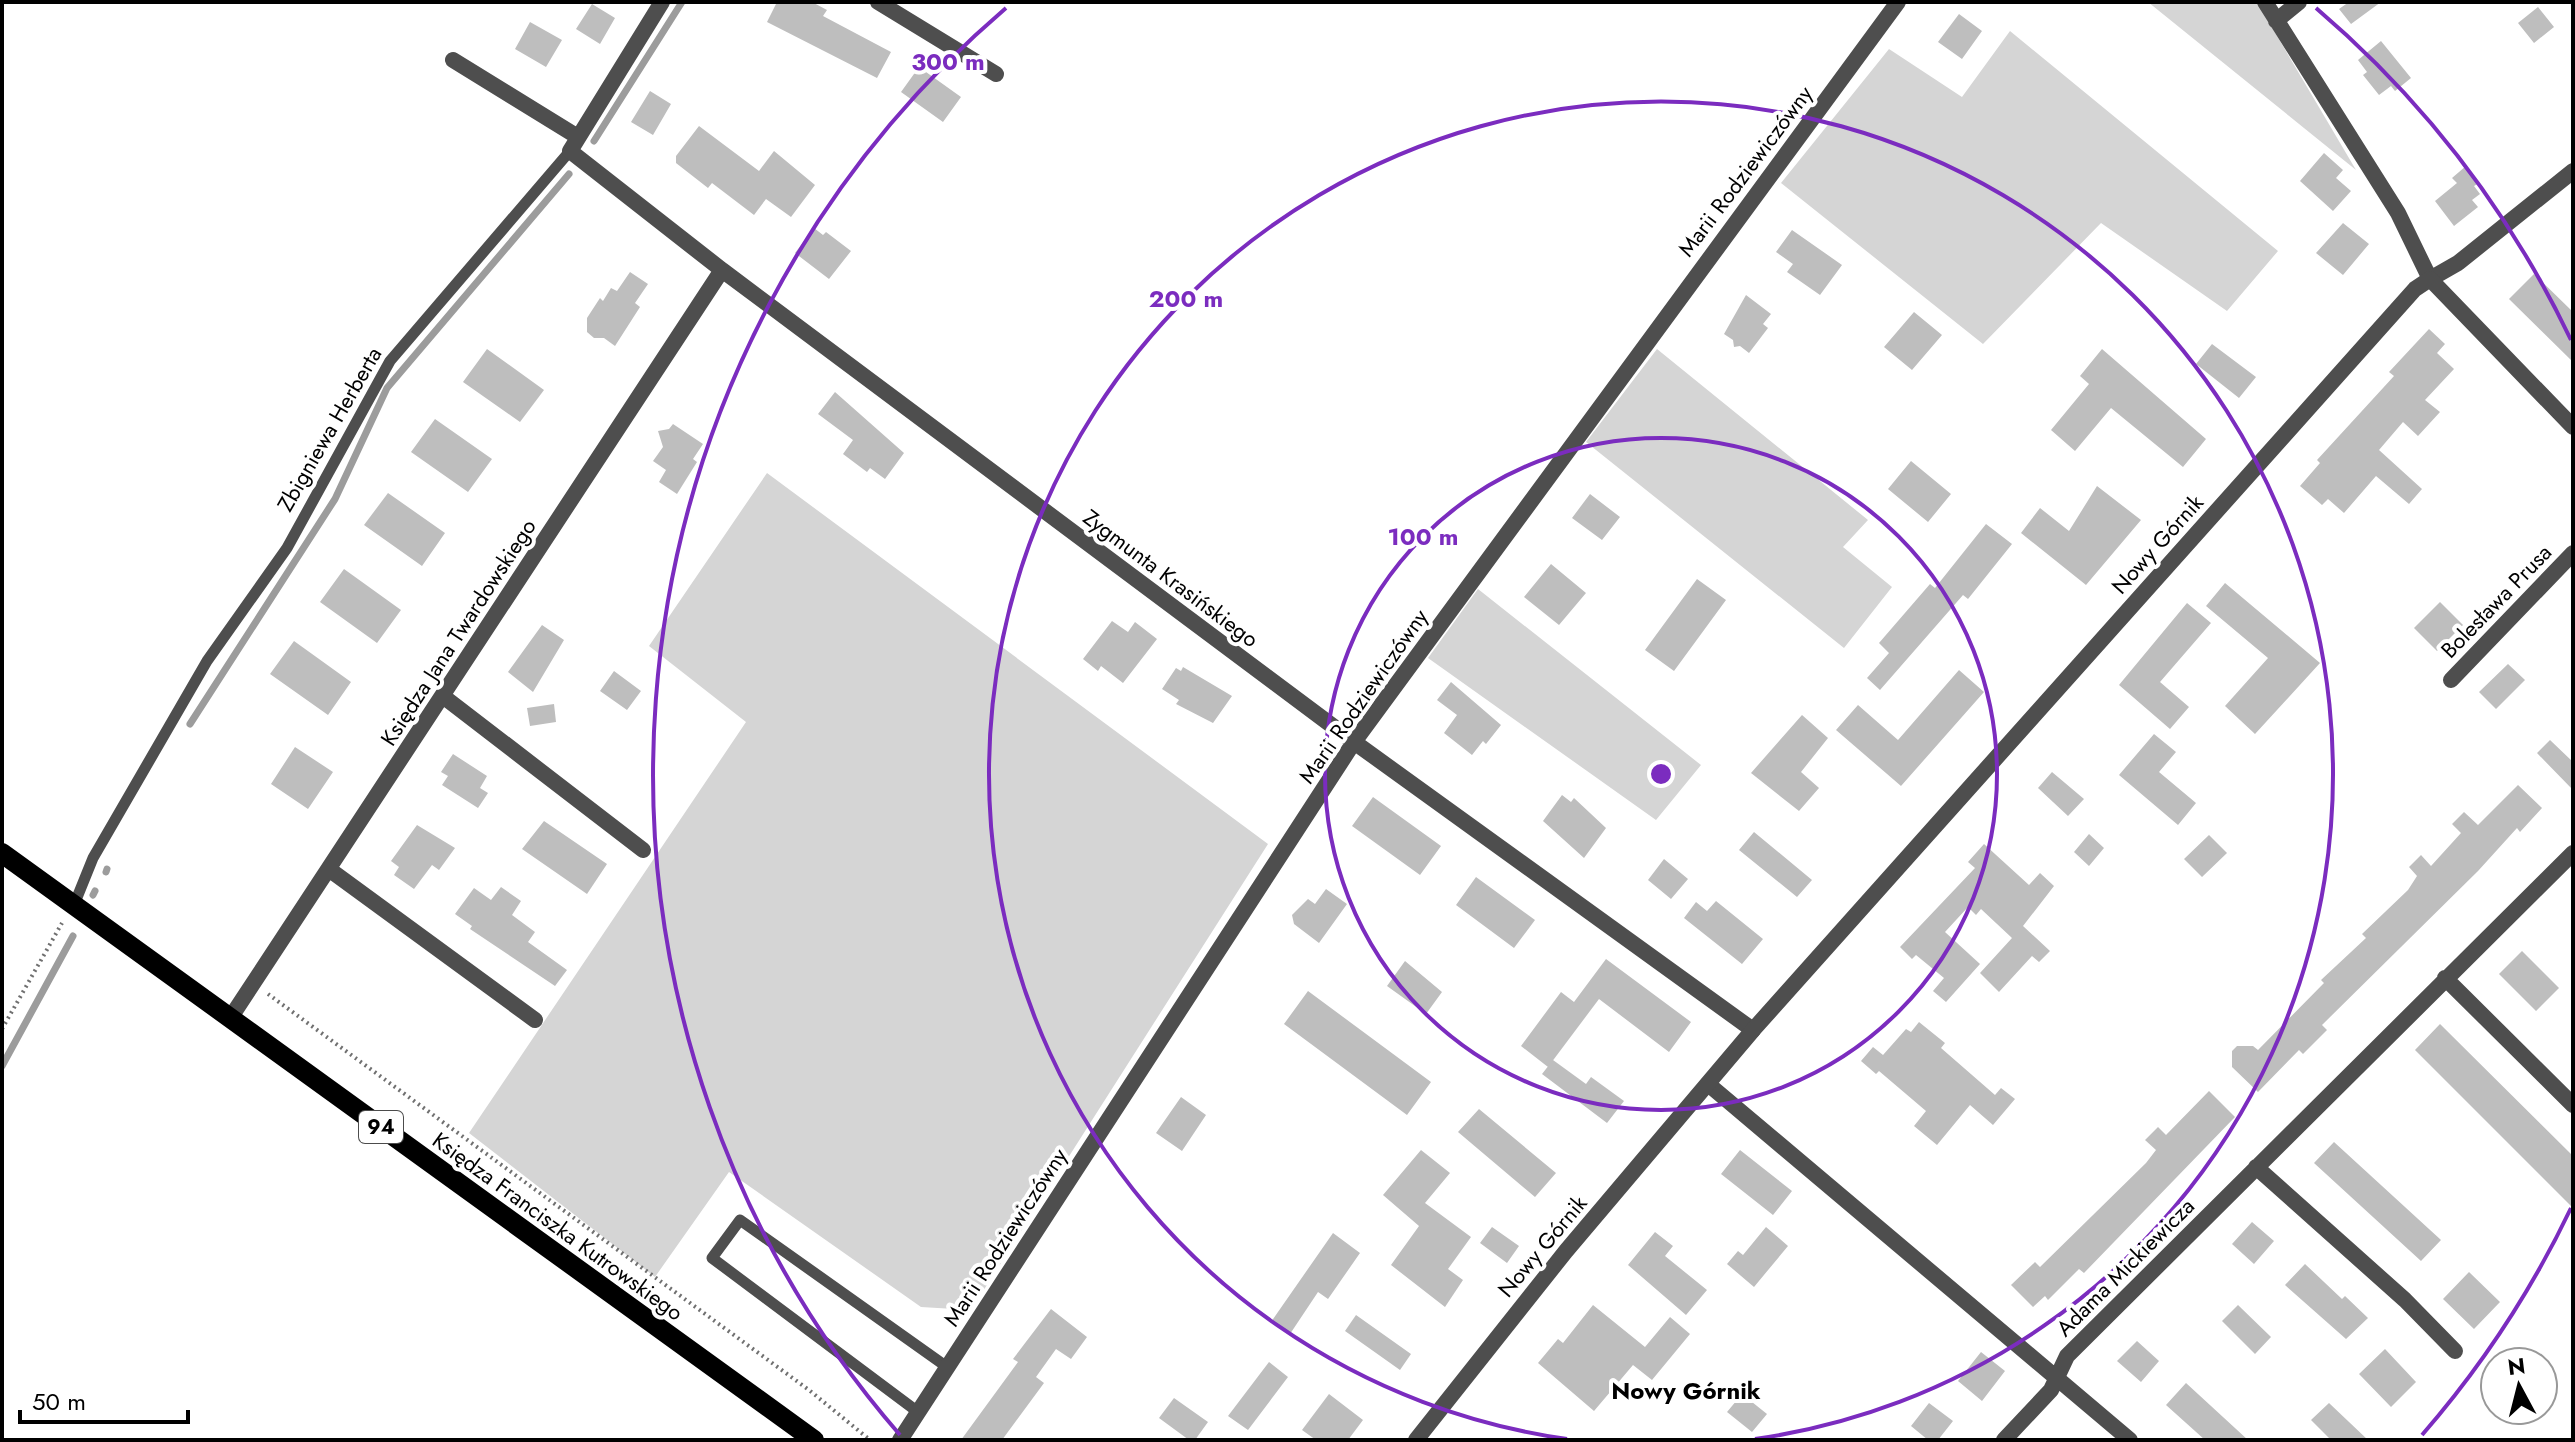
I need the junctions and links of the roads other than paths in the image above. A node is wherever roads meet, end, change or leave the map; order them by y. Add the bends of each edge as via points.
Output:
1 (662, 2) edge
2 (878, 2) edge
3 (1898, 2) edge
4 (2265, 2) edge
5 (2299, 2) edge
6 (2276, 21) junction
7 (453, 60) dead end
8 (996, 74) dead end
9 (574, 144) junction
10 (2573, 171) edge
11 (722, 270) junction
12 (2430, 279) junction
13 (2573, 427) edge
14 (2573, 553) edge
15 (2451, 680) dead end
16 (444, 697) junction
17 (1354, 742) junction
18 (643, 850) dead end
19 (2, 853) edge
20 (2573, 853) edge
21 (330, 870) junction
22 (74, 905) junction
23 (2445, 978) junction
24 (231, 1017) junction
25 (535, 1020) dead end
26 (1753, 1030) junction
27 (1708, 1084) junction
28 (2573, 1105) edge
29 (2256, 1167) junction
30 (2455, 1351) dead end
31 (947, 1367) junction
32 (2057, 1375) junction
33 (918, 1412) junction
34 (814, 1440) edge
35 (900, 1440) edge
36 (1416, 1440) edge
37 (2004, 1440) edge
38 (2130, 1440) edge

1 - 9 street, Zbigniewa Herberta
2 - 8 street
3 - 17 street, Marii Rodziewiczówny
4 - 6 street
5 - 6 street
6 - 12 street via 2398,213
7 - 9 street, Zygmunta Krasińskiego
9 - 11 street, Zygmunta Krasińskiego
9 - 22 lane, Zbigniewa Herberta via 390,361 287,548 199,674 93,858
10 - 12 street, Nowy Górnik via 2458,263
11 - 16 street, Księdza Jana Twardowskiego
11 - 17 street, Zygmunta Krasińskiego
12 - 13 street
12 - 26 street, Nowy Górnik via 2396,310
14 - 15 street, Bolesława Prusa
16 - 18 street
16 - 21 street, Księdza Jana Twardowskiego
17 - 26 street, Zygmunta Krasińskiego
17 - 31 street, Marii Rodziewiczówny
19 - 22 main road, Księdza Franciszka Kutrowskiego / 94
20 - 23 street, Adama Mickiewicza
21 - 24 street, Księdza Jana Twardowskiego
21 - 25 street
22 - 24 main road, Księdza Franciszka Kutrowskiego / 94
23 - 28 street
23 - 29 street, Adama Mickiewicza
24 - 34 main road, Księdza Franciszka Kutrowskiego / 94
26 - 27 street, Nowy Górnik
27 - 32 street
27 - 36 street, Nowy Górnik
29 - 30 street
29 - 32 street, Adama Mickiewicza via 2067,1356
31 - 33 street, Marii Rodziewiczówny
31 - 33 lane via 740,1220 712,1258
32 - 37 street, Adama Mickiewicza via 2051,1390
32 - 38 street
33 - 35 street, Marii Rodziewiczówny

